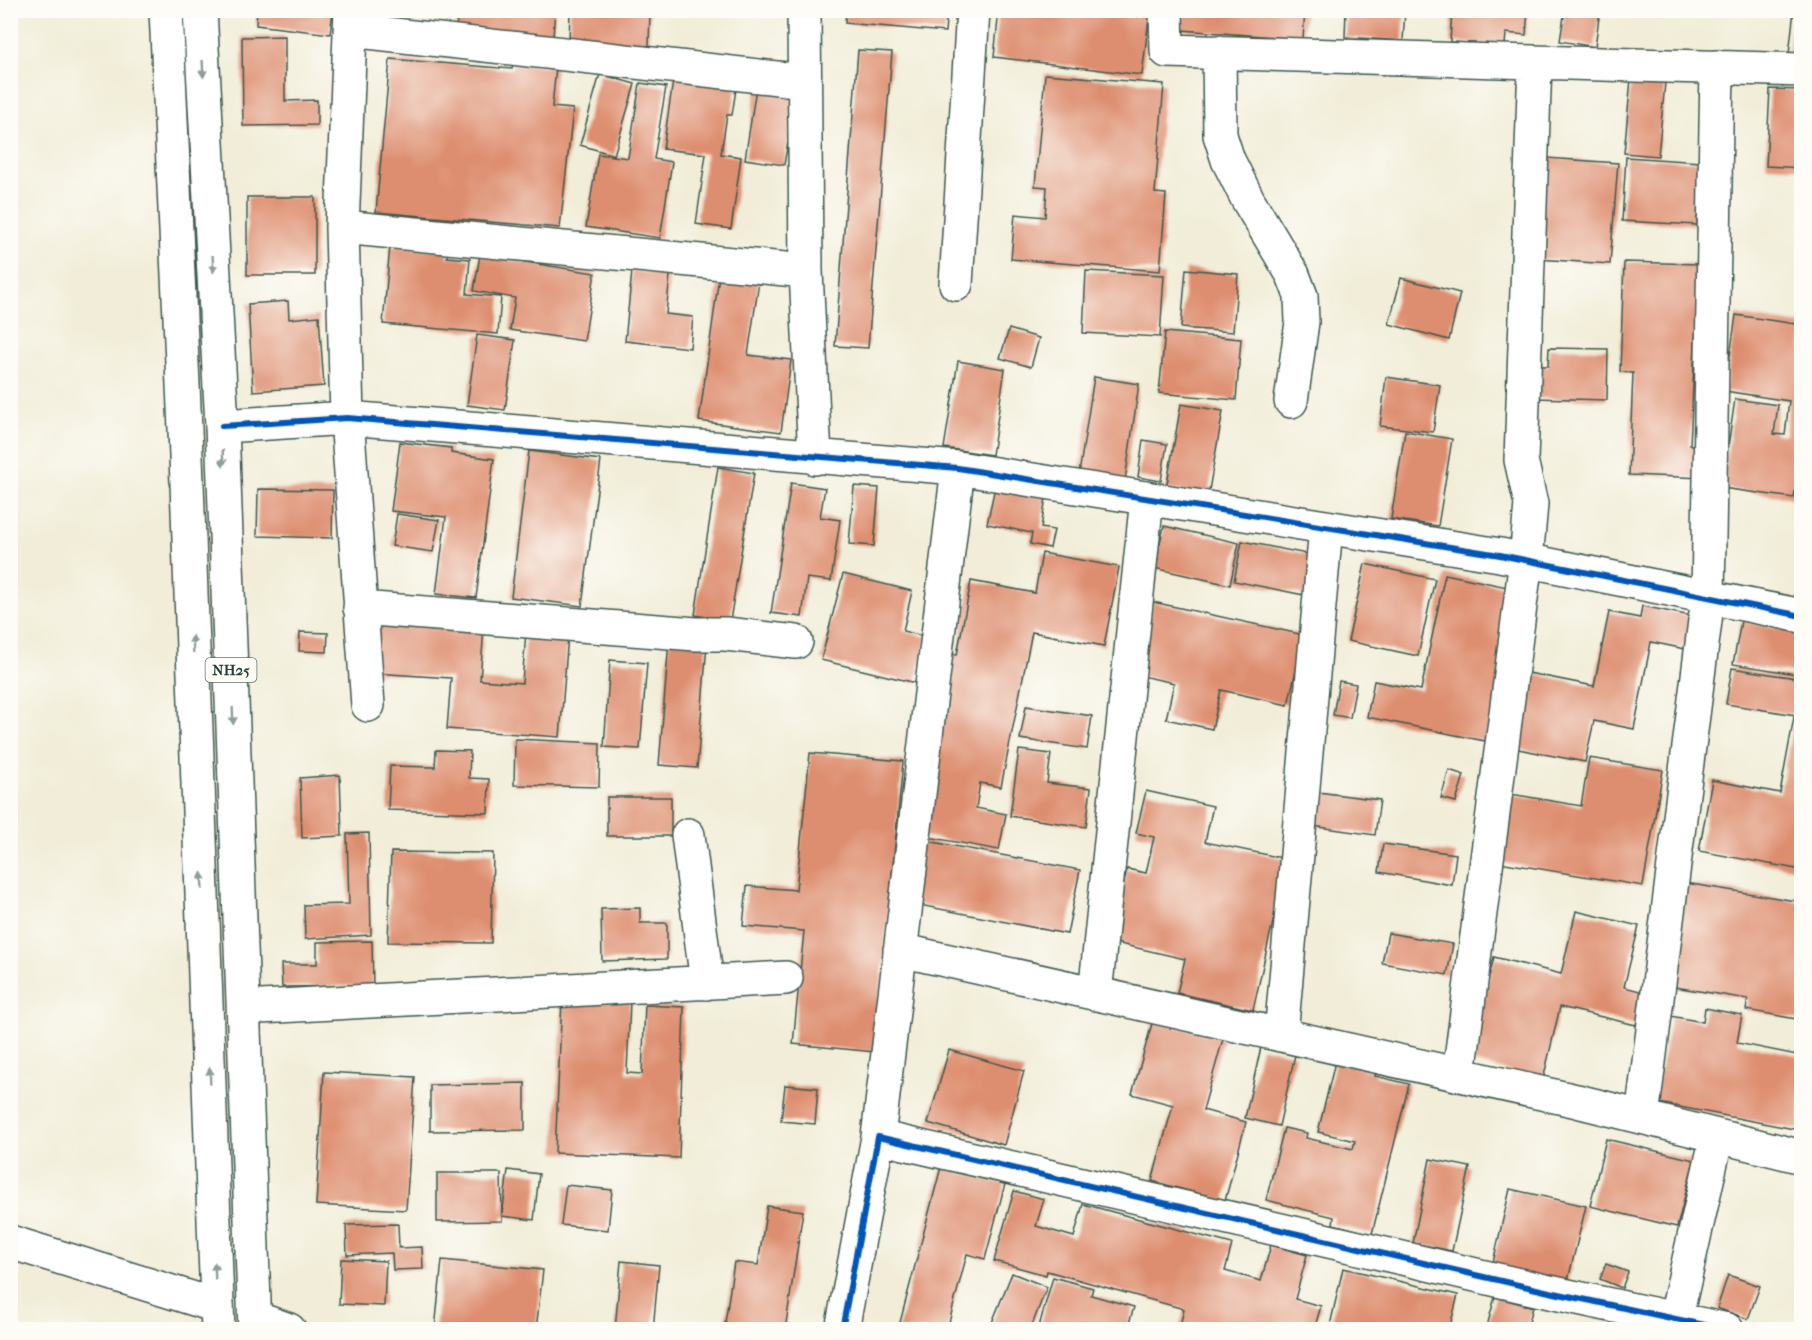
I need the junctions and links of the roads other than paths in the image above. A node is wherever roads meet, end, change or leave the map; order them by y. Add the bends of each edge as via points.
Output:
1 (166, 10) edge
2 (200, 10) edge
3 (804, 10) edge
4 (973, 10) edge
5 (1166, 10) edge
6 (351, 20) edge
7 (1219, 52) junction
8 (1535, 63) junction
9 (1717, 67) junction
10 (1802, 70) edge
11 (804, 81) junction
12 (342, 227) junction
13 (806, 271) junction
14 (956, 284) dead end
15 (1291, 401) dead end
16 (346, 418) junction
17 (222, 426) junction
18 (815, 458) junction
19 (958, 468) junction
20 (1148, 498) junction
21 (1326, 527) junction
22 (1526, 560) junction
23 (1707, 597) junction
24 (360, 608) junction
25 (1802, 615) edge
26 (796, 642) dead end
27 (368, 705) dead end
28 (688, 835) dead end
29 (900, 950) junction
30 (786, 978) dead end
31 (707, 983) junction
32 (1095, 994) junction
33 (244, 1008) junction
34 (1281, 1035) junction
35 (1459, 1074) junction
36 (1642, 1117) junction
37 (1717, 1136) junction
38 (878, 1137) junction
39 (1802, 1157) edge
40 (10, 1242) edge
41 (217, 1318) edge
42 (255, 1324) edge
43 (1674, 1324) edge
44 (289, 1329) edge
45 (842, 1329) edge
46 (1727, 1329) edge

41 -> 1 street, NH25
2 -> 17 street, NH25
3 - 11 street
4 - 14 street
5 - 7 street via 1167,51
6 - 11 street
6 - 12 street
7 - 8 street
7 - 15 street via 1220,135 1228,160 1301,296 1302,322
8 - 9 street
8 - 22 street via 1521,460 1531,504
9 - 10 street
9 - 23 street
11 - 13 street
12 - 13 street
12 - 16 street
13 - 18 street
16 - 17 street
16 - 18 street
16 - 24 street
17 -> 33 street, NH25
18 - 19 street
19 - 20 street
19 - 29 street
20 - 21 street
20 - 32 street
21 - 22 street
21 - 34 street
22 - 23 street
22 - 35 street
23 - 25 street
23 - 36 street
24 - 26 street
24 - 27 street
28 - 31 street
29 - 32 street
29 - 38 street
30 - 31 street
31 - 33 street
32 - 34 street
33 - 42 street, NH25
34 - 35 street
35 - 36 street
36 - 37 street
37 - 39 street
37 - 43 street
38 - 43 street
38 - 45 street
40 - 41 street
42 - 44 street
43 - 46 street

